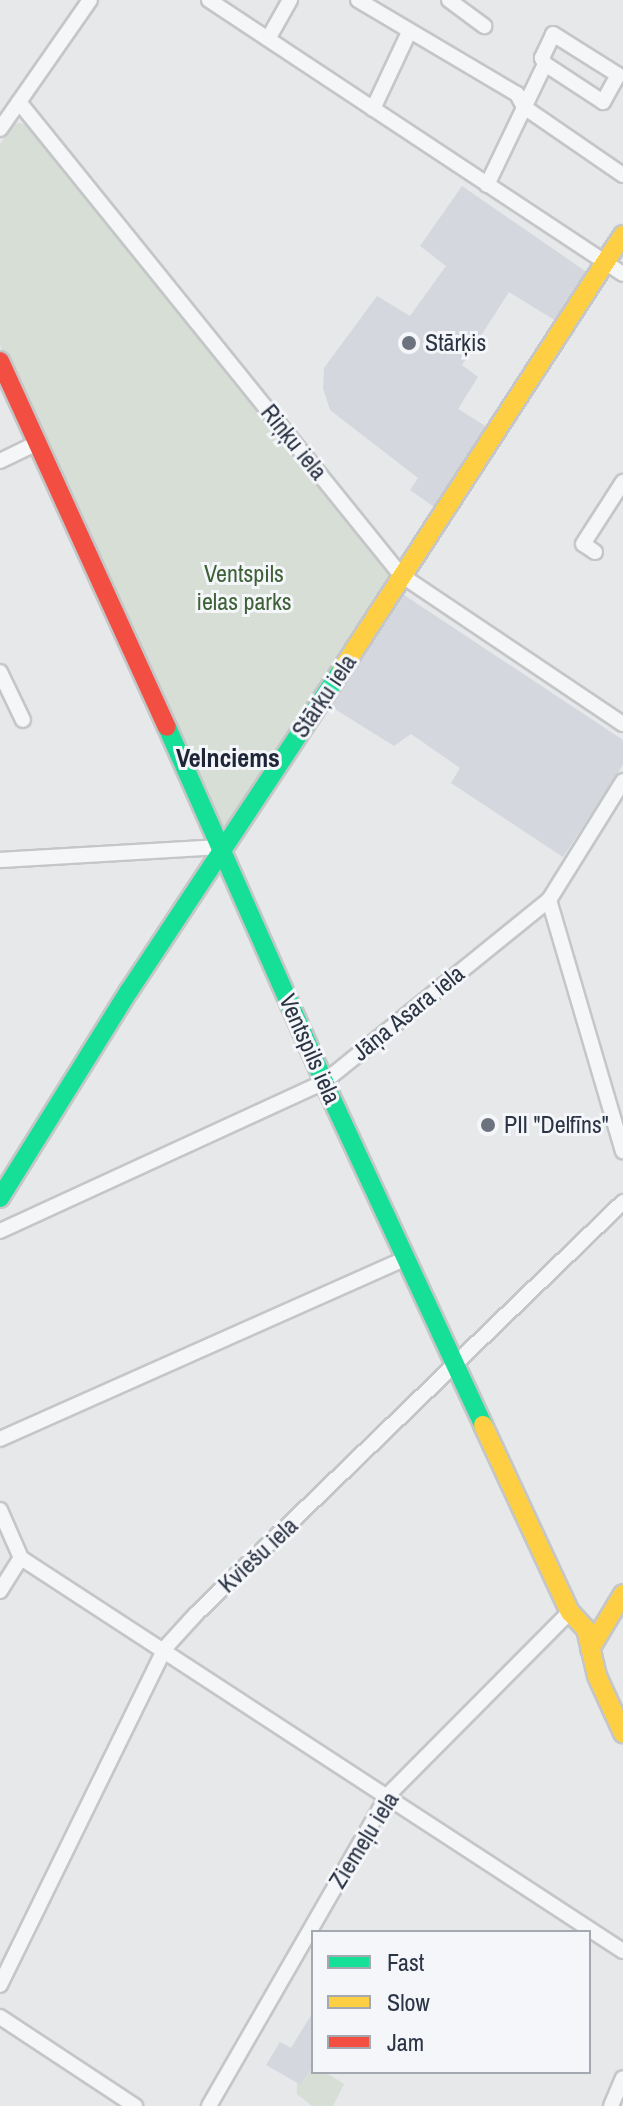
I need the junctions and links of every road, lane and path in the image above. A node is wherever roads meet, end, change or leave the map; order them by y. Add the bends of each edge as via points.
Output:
1 (90, 0) edge
2 (209, 0) edge
3 (290, 0) edge
4 (358, 0) edge
5 (457, 2) edge
6 (378, 5) edge
7 (484, 26) dead end
8 (409, 32) junction
9 (268, 39) junction
10 (545, 64) junction
11 (19, 102) junction
12 (524, 107) junction
13 (373, 109) junction
14 (0, 129) edge
15 (623, 175) edge
16 (487, 185) junction
17 (623, 235) edge
18 (607, 262) junction
19 (623, 274) edge
20 (0, 361) edge
21 (37, 443) junction
22 (0, 461) edge
23 (623, 482) edge
24 (595, 552) dead end
25 (401, 575) junction
26 (0, 672) edge
27 (23, 720) dead end
28 (623, 724) edge
29 (623, 781) edge
30 (222, 847) junction
31 (0, 860) edge
32 (549, 900) junction
33 (324, 1082) junction
34 (623, 1151) edge
35 (0, 1198) edge
36 (623, 1202) edge
37 (0, 1231) edge
38 (407, 1258) junction
39 (456, 1362) junction
40 (0, 1439) edge
41 (0, 1510) edge
42 (21, 1558) junction
43 (0, 1591) edge
44 (623, 1594) edge
45 (570, 1612) junction
46 (165, 1648) junction
47 (590, 1649) junction
48 (623, 1733) edge
49 (387, 1796) junction
50 (623, 1951) edge
51 (0, 1985) edge
52 (0, 2017) edge
53 (623, 2078) edge
54 (135, 2106) edge
55 (209, 2106) edge
56 (611, 2106) edge

1 - 11 street
2 - 9 street
3 - 9 street
4 - 6 street
5 - 7 street via 457,9
6 - 8 street
8 - 12 street via 517,94
8 - 13 street
9 - 13 street
10 - 10 street via 603,102 618,75 553,34 542,58
10 - 12 street
11 - 14 street
11 - 25 street, Riņķu iela
12 - 15 street
12 - 16 street
13 - 16 street
16 - 18 street
17 - 18 street, Stārķu iela
18 - 19 street
18 - 25 street, Stārķu iela
20 - 21 street, Ventspils iela
21 - 22 street
21 - 30 street, Ventspils iela
23 - 24 street via 583,544
25 - 28 street, Riņķu iela
25 - 30 street, Stārķu iela
26 - 27 street
29 - 32 street, Jāņa Asara iela
30 - 31 street
30 - 33 street, Ventspils iela
30 - 35 street, Stārķu iela
32 - 33 street, Jāņa Asara iela
32 - 34 street
33 - 37 street, Jāņa Asara iela
33 - 38 street, Ventspils iela
36 - 39 street, Kviešu iela
38 - 39 street, Ventspils iela
38 - 40 street
39 - 45 street, Ventspils iela
39 - 46 street, Kviešu iela
41 - 42 street
42 - 43 street
42 - 46 street
44 - 47 street
45 - 47 street, Ventspils iela via 586,1629
45 - 49 street, Ziemeļu iela
46 - 49 street
46 - 51 street, Kviešu iela
47 - 48 street, Ventspils iela
49 - 50 street
49 - 55 street, Ziemeļu iela
52 - 54 street
53 - 56 street

